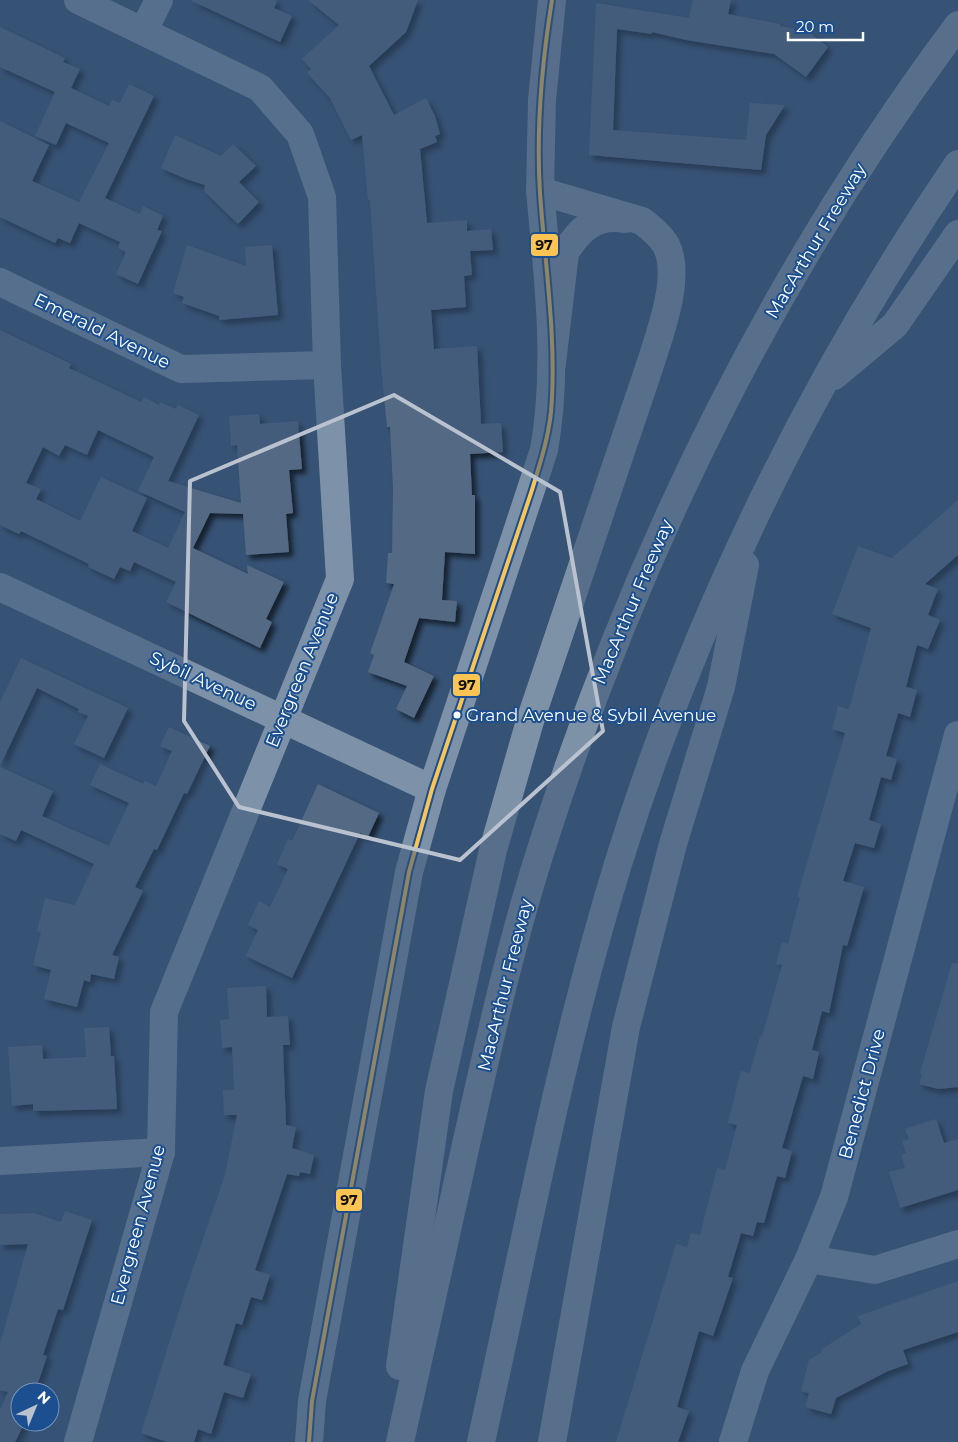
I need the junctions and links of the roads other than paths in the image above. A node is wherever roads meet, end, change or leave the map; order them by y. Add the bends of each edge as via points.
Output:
1 (78, 0) edge
2 (158, 0) edge
3 (552, 0) edge
4 (958, 25) edge
5 (144, 30) junction
6 (958, 164) edge
7 (540, 191) junction
8 (642, 221) junction
9 (958, 234) edge
10 (0, 282) edge
11 (552, 364) junction
12 (327, 365) junction
13 (821, 386) junction
14 (754, 520) junction
15 (0, 587) edge
16 (282, 718) junction
17 (958, 735) edge
18 (432, 788) junction
19 (161, 1152) junction
20 (0, 1161) edge
21 (958, 1244) edge
22 (809, 1259) junction
23 (78, 1442) edge
24 (309, 1442) edge
25 (390, 1442) edge
26 (400, 1442) edge
27 (481, 1442) edge
28 (552, 1442) edge
29 (733, 1442) edge

1 - 5 street, Evergreen Avenue
2 - 5 street
3 - 7 main road via 542,100
4 - 26 highway, MacArthur Freeway via 892,118 760,334 681,490 609,654 545,836 518,928 494,1020
5 - 12 street, Evergreen Avenue via 260,88 300,134 322,197
6 - 13 highway via 912,232
7 - 8 highway
7 - 11 street
8 - 11 highway via 602,219 586,226 573,238 566,253
8 - 25 highway via 656,232 672,261 668,301 650,365 530,721 476,919 439,1091
9 - 13 highway via 895,325
10 - 12 street, Emerald Avenue via 181,369
11 - 18 street via 551,413 544,450
12 - 16 street, Evergreen Avenue via 340,579
13 - 14 highway
14 - 27 highway via 682,685 619,862 570,1039
14 - 28 highway via 721,687 671,853 626,1027
15 - 16 street, Sybil Avenue
16 - 18 street, Sybil Avenue
16 - 19 street, Evergreen Avenue via 164,1012
17 - 22 street, Benedict Drive via 834,1197
18 - 24 street via 399,920 312,1401
19 - 20 street
19 - 23 street, Evergreen Avenue
21 - 22 street via 876,1270
22 - 29 street, Benedict Drive via 755,1371

